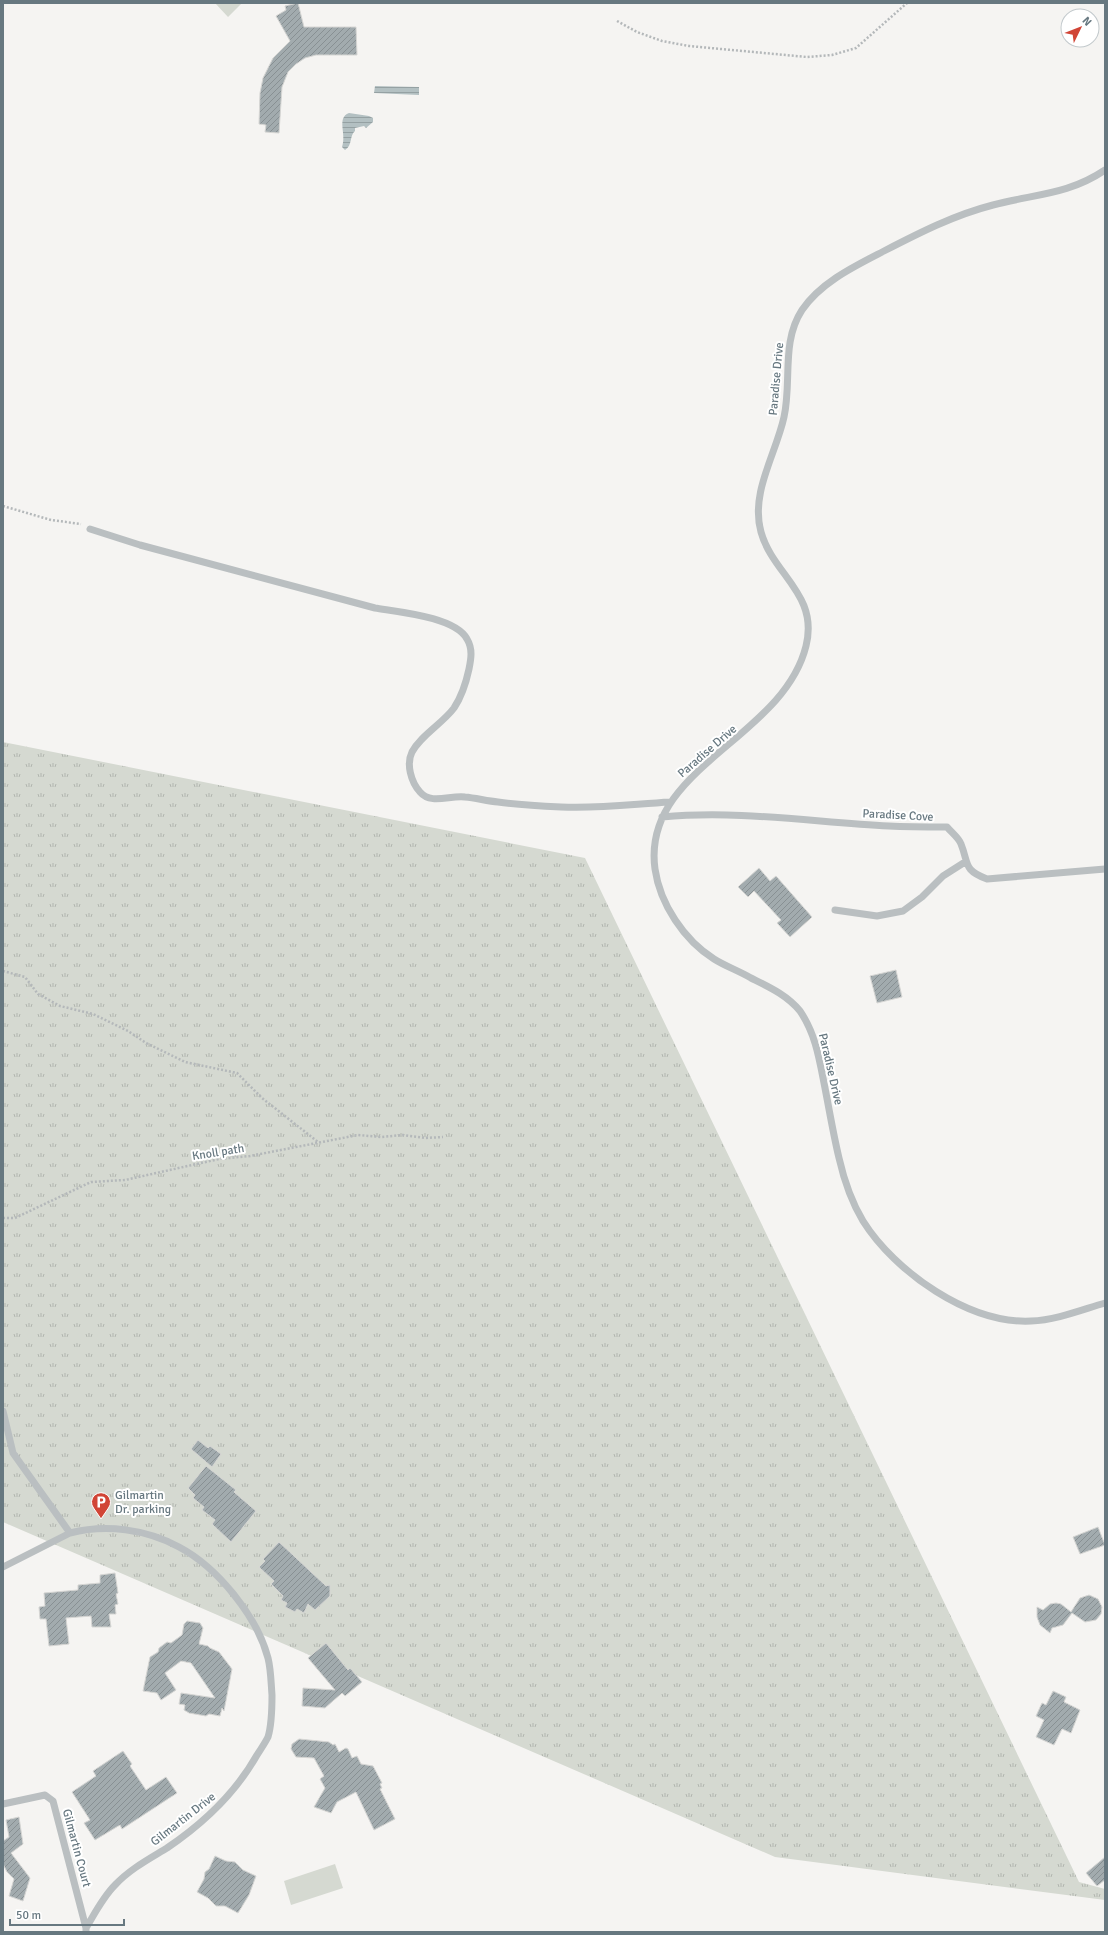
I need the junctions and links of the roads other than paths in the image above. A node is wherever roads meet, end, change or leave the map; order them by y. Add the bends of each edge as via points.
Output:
1 (1105, 170) edge
2 (90, 529) road end
3 (670, 802) junction
4 (662, 817) junction
5 (966, 862) junction
6 (1105, 869) edge
7 (835, 910) dead end
8 (1105, 1303) edge
9 (3, 1411) edge
10 (70, 1533) junction
11 (3, 1567) edge
12 (3, 1804) edge
13 (86, 1930) edge

1 - 3 street, Paradise Drive via 1076,186 1057,192 981,208 950,218 844,273 816,294 804,307 795,322 791,336 784,420 758,508 760,529 767,546 802,599 807,614 806,646 792,680 770,708 681,788
2 - 3 street via 147,547 375,608 441,622 458,630 467,638 471,654 465,686 453,709 421,741 410,759 412,779 425,797 465,797 563,807
3 - 4 street, Paradise Drive
4 - 5 street, Paradise Cove via 735,814 947,828 961,843
4 - 8 street, Paradise Drive via 654,847 654,858 657,881 663,897 682,929 696,945 715,960 782,994 796,1007 807,1023 818,1052 847,1187 862,1218 884,1248 913,1274 948,1299 999,1319 1034,1322
5 - 6 street, Paradise Cove via 974,874 987,879
5 - 7 street via 943,876 903,911 877,916
9 - 10 street via 13,1453
10 - 11 street, Gilmartin Drive
10 - 13 street, Gilmartin Drive via 100,1528 130,1530 179,1547 205,1566 229,1588 260,1634 269,1659 272,1685 268,1736 244,1778 225,1801 202,1821 116,1884
12 - 13 street, Gilmartin Court via 45,1795 53,1801

